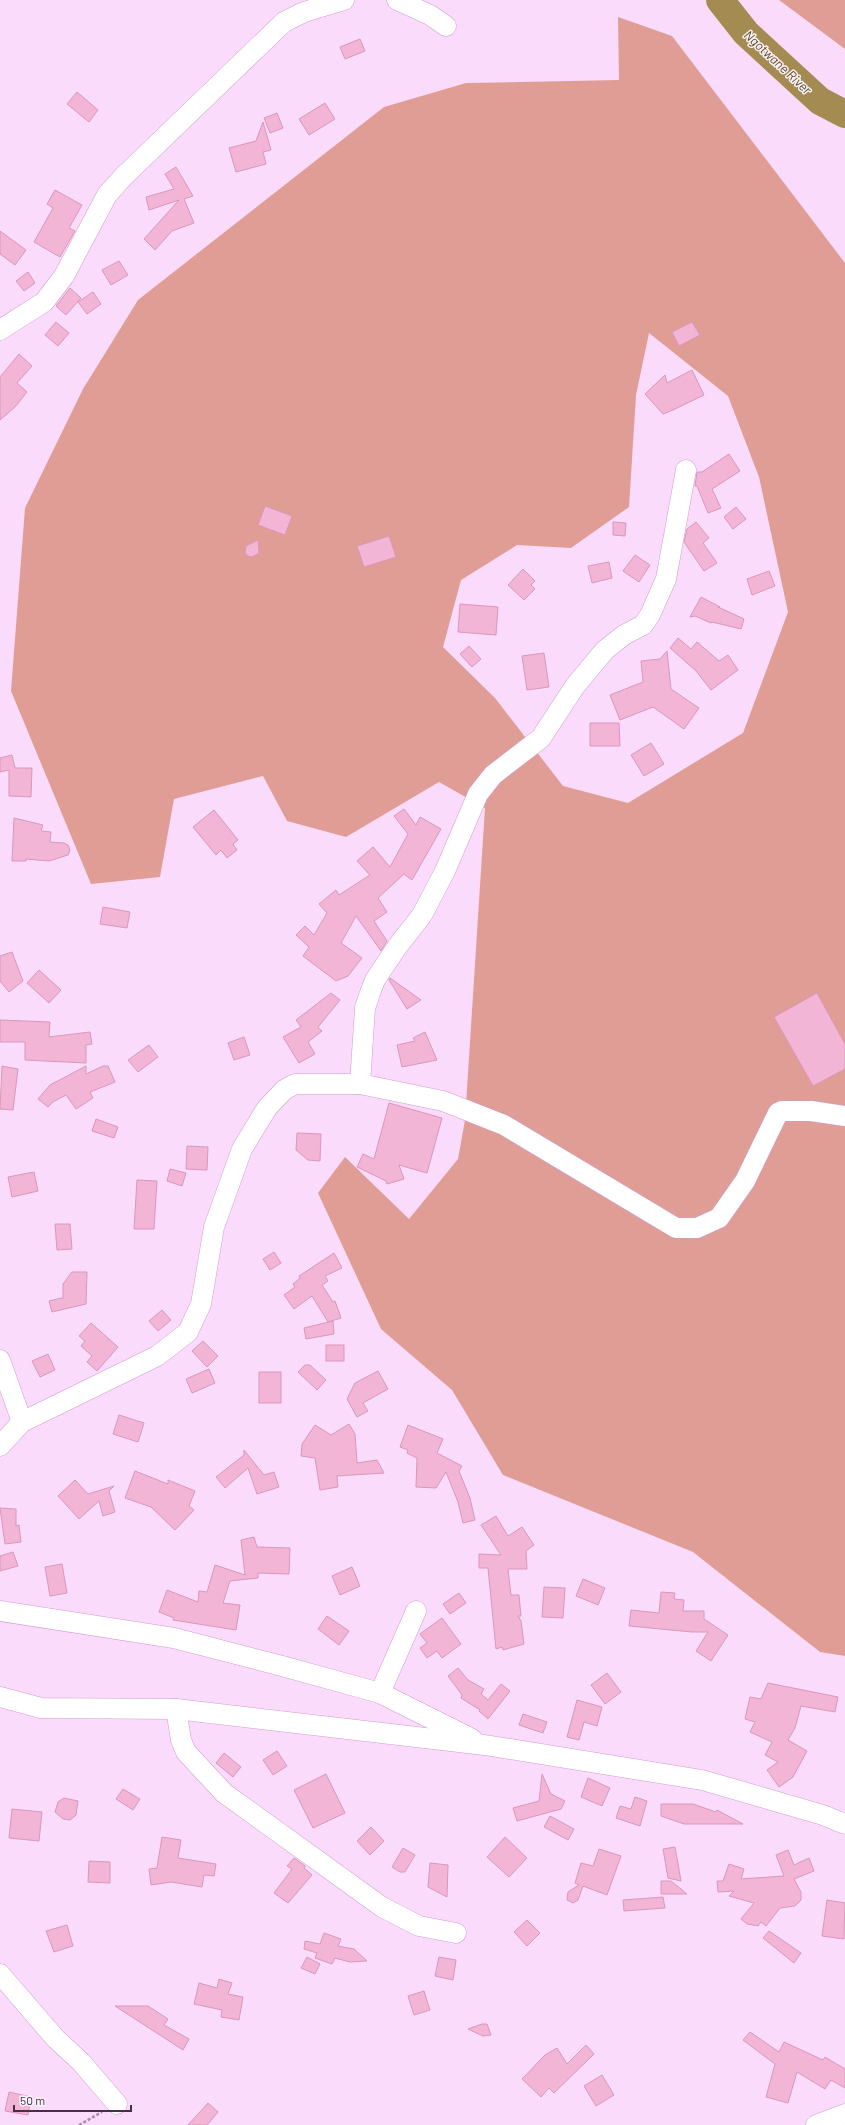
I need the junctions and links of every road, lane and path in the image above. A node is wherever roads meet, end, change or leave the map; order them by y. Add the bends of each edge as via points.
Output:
1 (344, 0) edge
2 (397, 0) edge
3 (446, 26) dead end
4 (0, 330) edge
5 (686, 470) dead end
6 (360, 1084) junction
7 (845, 1116) edge
8 (0, 1360) edge
9 (22, 1422) junction
10 (0, 1446) edge
11 (416, 1611) dead end
12 (0, 1612) edge
13 (380, 1693) junction
14 (0, 1697) edge
15 (176, 1709) junction
16 (485, 1745) junction
17 (845, 1824) edge
18 (456, 1933) dead end
19 (0, 1974) edge
20 (117, 2104) joint
21 (845, 2114) edge
22 (79, 2125) edge
23 (816, 2125) edge

1 - 4 street via 304,12 278,27 107,195 64,276 44,302
2 - 3 street via 430,14
5 - 6 street via 666,579 650,614 643,624 620,637 605,650 575,686 541,738 493,776 478,794 445,871 422,915 375,980 365,1008
6 - 7 street via 443,1101 504,1125 676,1228 687,1229 703,1226 719,1218 745,1181 778,1113 811,1112
6 - 9 street via 295,1084 284,1090 267,1108 242,1149 214,1227 201,1304 188,1332 157,1356
8 - 9 street
9 - 10 street
11 - 13 street
12 - 13 street via 174,1638
13 - 16 street
14 - 15 street via 41,1708
15 - 16 street
15 - 18 street via 181,1740 186,1752 224,1793 382,1906 419,1926
16 - 17 street via 702,1780
19 - 20 street
20 - 22 path
21 - 23 street

